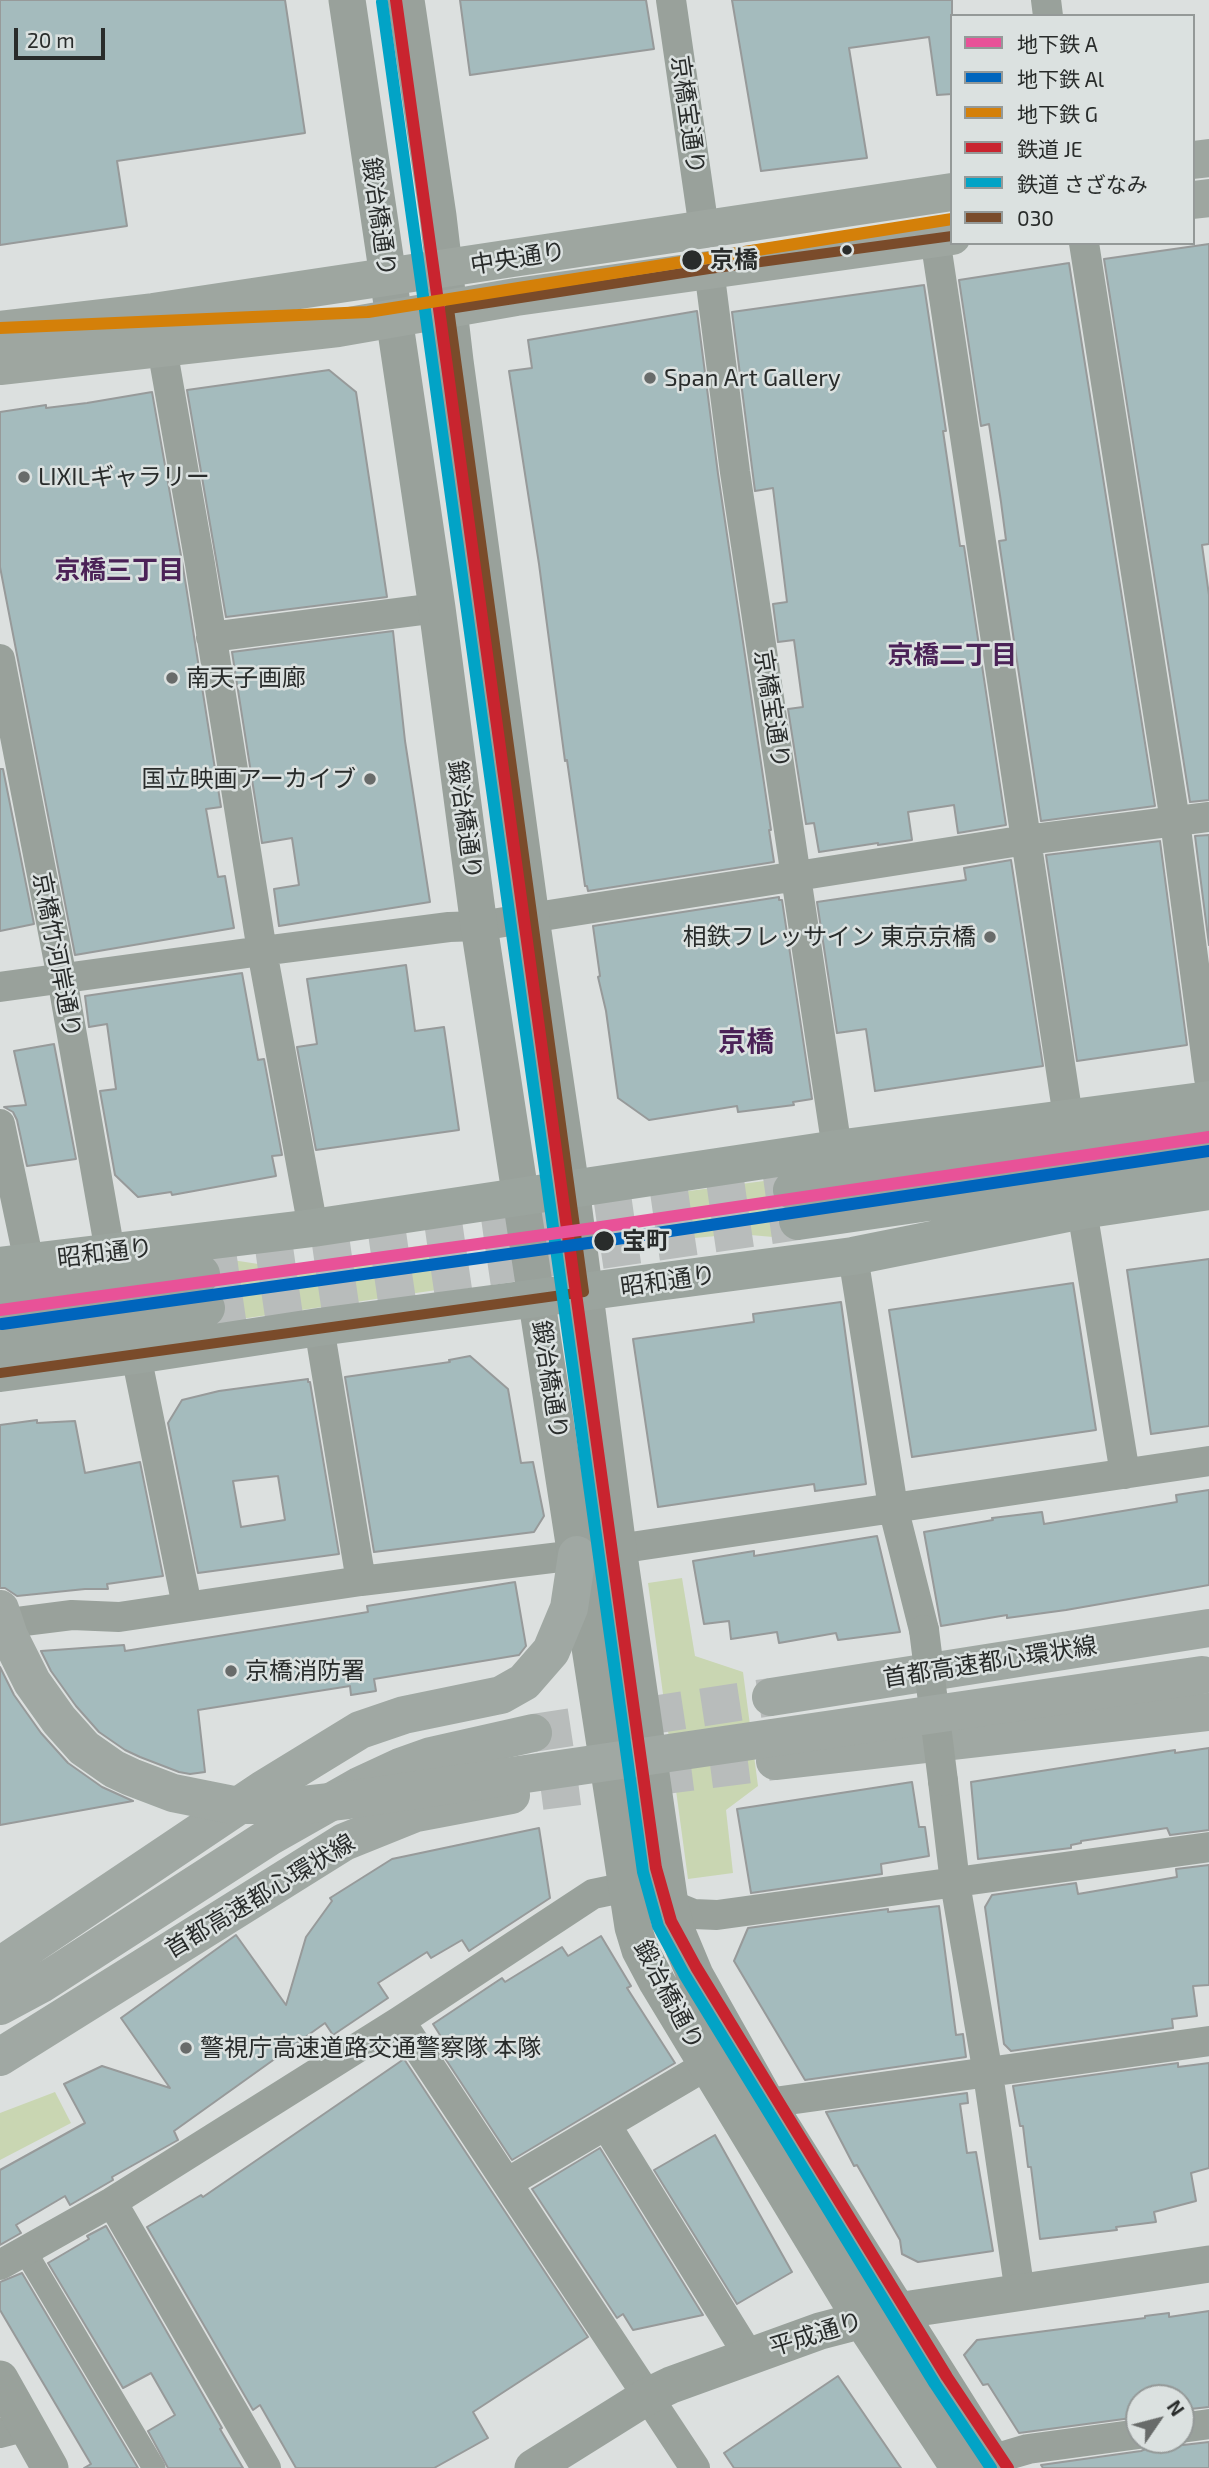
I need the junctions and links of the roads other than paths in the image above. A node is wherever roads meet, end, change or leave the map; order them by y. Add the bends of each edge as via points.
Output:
1 (347, 0) edge
2 (406, 0) edge
3 (671, 0) edge
4 (950, 192) edge
5 (704, 229) junction
6 (943, 237) edge
7 (1084, 245) edge
8 (445, 269) junction
9 (709, 269) junction
10 (388, 277) junction
11 (449, 309) junction
12 (394, 319) junction
13 (0, 330) edge
14 (162, 348) junction
15 (0, 366) edge
16 (437, 608) junction
17 (211, 637) junction
18 (0, 659) edge
19 (1209, 817) edge
20 (1175, 821) junction
21 (1026, 840) junction
22 (797, 875) junction
23 (531, 918) junction
24 (479, 926) junction
25 (262, 951) junction
26 (62, 978) junction
27 (0, 987) edge
28 (1209, 1078) edge
29 (1209, 1100) edge
30 (1068, 1117) junction
31 (0, 1124) edge
32 (1209, 1129) edge
33 (837, 1149) junction
34 (1209, 1161) edge
35 (571, 1188) junction
36 (1209, 1191) edge
37 (520, 1197) junction
38 (1082, 1210) junction
39 (313, 1228) junction
40 (110, 1252) junction
41 (852, 1256) junction
42 (14, 1264) edge
43 (584, 1292) junction
44 (537, 1299) junction
45 (0, 1302) edge
46 (319, 1327) junction
47 (0, 1336) edge
48 (136, 1355) junction
49 (0, 1373) edge
50 (1209, 1461) edge
51 (1125, 1474) junction
52 (893, 1507) junction
53 (618, 1548) junction
54 (577, 1555) junction
55 (361, 1581) junction
56 (187, 1606) junction
57 (0, 1609) edge
58 (0, 1624) edge
59 (1209, 1628) edge
60 (1205, 1674) edge
61 (771, 1697) tunnel mouth
62 (1209, 1712) edge
63 (533, 1734) tunnel mouth
64 (775, 1761) tunnel mouth
65 (541, 1791) tunnel mouth
66 (1209, 1847) edge
67 (955, 1883) junction
68 (627, 1887) junction
69 (670, 1904) junction
70 (0, 1966) edge
71 (0, 2007) edge
72 (400, 2021) junction
73 (1209, 2041) edge
74 (0, 2057) edge
75 (707, 2065) junction
76 (988, 2074) junction
77 (767, 2103) junction
78 (606, 2125) junction
79 (508, 2183) junction
80 (112, 2202) junction
81 (12, 2258) edge
82 (1209, 2264) edge
83 (1020, 2292) junction
84 (897, 2311) junction
85 (861, 2319) junction
86 (749, 2356) junction
87 (0, 2379) edge
88 (648, 2396) junction
89 (13, 2430) edge
90 (1125, 2436) edge
91 (982, 2465) edge
92 (50, 2468) edge
93 (154, 2468) edge
94 (266, 2468) edge
95 (533, 2468) edge
96 (695, 2468) edge

1 - 10 street, 鍛冶橋通り
2 - 8 street, 鍛冶橋通り
3 - 5 street, 京橋宝通り
4 - 5 highway, 中央通り
5 - 8 highway, 中央通り
6 - 9 highway, 中央通り
6 - 21 street
7 - 20 street
8 - 10 highway, 中央通り
8 - 11 street, 鍛冶橋通り
9 - 11 highway, 中央通り
9 - 22 street, 京橋宝通り
10 - 12 street, 鍛冶橋通り
10 - 13 highway, 中央通り
11 - 12 highway, 中央通り
11 - 23 street, 鍛冶橋通り
12 - 14 highway, 中央通り
12 - 16 street, 鍛冶橋通り
14 - 15 highway, 中央通り
14 - 17 street
16 - 17 street
16 - 24 street, 鍛冶橋通り
17 - 25 street
18 - 26 street, 京橋竹河岸通り
19 - 20 street
20 - 21 street
20 - 28 street
21 - 22 street
21 - 30 street
22 - 23 street
22 - 33 street, 京橋宝通り
23 - 24 street
23 - 35 street, 鍛冶橋通り
24 - 25 street
24 - 37 street, 鍛冶橋通り
25 - 26 street
25 - 39 street
26 - 27 street
26 - 40 street, 京橋竹河岸通り
29 - 30 main road, 昭和通り
30 - 33 main road, 昭和通り
31 - 42 street
32 - 34 main road via 795,1206
33 - 35 main road, 昭和通り
35 - 37 main road, 昭和通り
35 - 43 street, 鍛冶橋通り
36 - 38 main road, 昭和通り
37 - 39 main road, 昭和通り
37 - 44 street, 鍛冶橋通り
38 - 41 main road, 昭和通り
38 - 51 street
39 - 40 main road, 昭和通り
40 - 42 main road, 昭和通り
41 - 43 main road, 昭和通り
41 - 52 street
43 - 44 main road, 昭和通り
43 - 53 street, 鍛冶橋通り
44 - 46 main road, 昭和通り
44 - 54 street, 鍛冶橋通り
45 - 47 main road, 昭和通り via 204,1291
46 - 48 main road, 昭和通り
46 - 55 street
48 - 49 main road, 昭和通り
48 - 56 street
50 - 51 street
51 - 52 street
52 - 53 street
52 - 67 street, bridge via 924,1630
53 - 54 street
53 - 69 street, 鍛冶橋通り
54 - 55 street
54 - 68 street, 鍛冶橋通り
54 - 70 highway via 569,1608 551,1651 524,1682 501,1695 404,1715 360,1730 262,1790
55 - 56 street
56 - 58 street via 119,1617 72,1615
57 - 60 highway, bridge via 32,1682 84,1748 131,1777 173,1793 233,1805 348,1800
59 - 61 highway, 首都高速都心環状線
62 - 64 highway
63 - 71 highway, 首都高速都心環状線 via 431,1756 359,1786 269,1837
65 - 74 highway, 首都高速都心環状線 via 416,1813 344,1842
66 - 67 street
67 - 69 street via 717,1915 693,1914
67 - 76 street
68 - 69 street
68 - 72 street via 593,1894
68 - 75 street, 鍛冶橋通り via 640,1950
69 - 77 street, 鍛冶橋通り via 695,1975
72 - 79 street
72 - 80 street
73 - 76 street
75 - 78 street
75 - 85 street, 鍛冶橋通り
76 - 77 street
76 - 83 street
77 - 84 street, 鍛冶橋通り
78 - 79 street
78 - 86 street
79 - 88 street
80 - 81 street
80 - 94 street
81 - 93 street
82 - 83 street, 平成通り
83 - 84 street, 平成通り
84 - 85 street, 平成通り
84 - 91 street, 鍛冶橋通り
85 - 86 street, 平成通り
85 - 91 street, 鍛冶橋通り
86 - 88 street, 平成通り
87 - 89 street
88 - 95 street, 平成通り
88 - 96 street
89 - 92 street
90 - 91 street via 1028,2449

